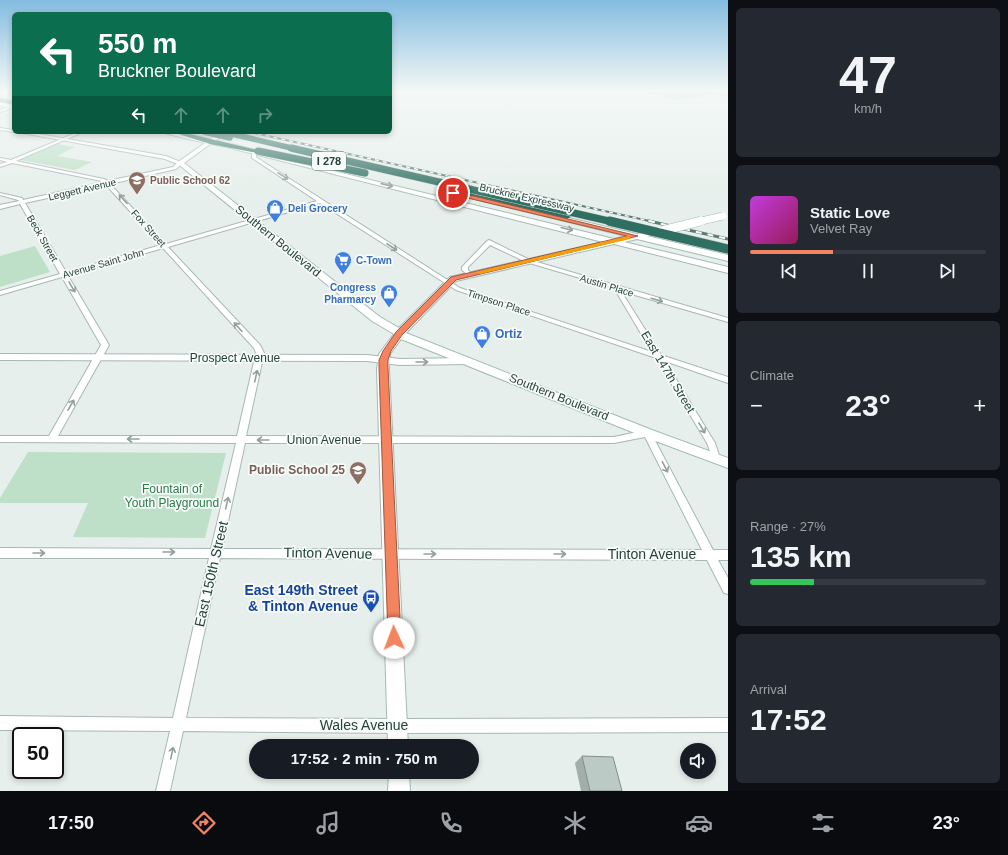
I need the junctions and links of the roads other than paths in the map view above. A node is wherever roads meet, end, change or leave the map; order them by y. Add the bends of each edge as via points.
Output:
1 (0, 129) edge
2 (12, 131) edge
3 (30, 134) edge
4 (76, 134) edge
5 (200, 134) edge
6 (204, 134) edge
7 (212, 134) edge
8 (218, 135) edge
9 (63, 140) junction
10 (256, 152) junction
11 (0, 159) edge
12 (10, 161) junction
13 (180, 163) junction
14 (0, 166) edge
15 (108, 183) junction
16 (454, 191) junction
17 (0, 194) edge
18 (321, 201) junction
19 (22, 202) junction
20 (0, 207) edge
21 (725, 215) edge
22 (252, 221) junction
23 (646, 234) junction
24 (635, 236) junction
25 (613, 241) junction
26 (165, 246) junction
27 (728, 248) edge
28 (728, 255) edge
29 (528, 260) junction
30 (728, 265) edge
31 (728, 270) edge
32 (64, 274) junction
33 (469, 274) junction
34 (448, 283) junction
35 (616, 288) junction
36 (0, 293) edge
37 (728, 320) edge
38 (399, 334) junction
39 (658, 356) junction
40 (0, 357) edge
41 (99, 357) junction
42 (260, 358) junction
43 (383, 360) junction
44 (469, 361) junction
45 (728, 380) edge
46 (647, 433) junction
47 (0, 439) edge
48 (52, 439) junction
49 (242, 440) junction
50 (386, 441) junction
51 (722, 460) edge
52 (216, 552) junction
53 (0, 553) edge
54 (391, 554) junction
55 (710, 555) junction
56 (728, 555) edge
57 (728, 589) edge
58 (0, 723) edge
59 (178, 724) junction
60 (728, 725) edge
61 (397, 726) junction
62 (398, 739) edge
63 (399, 779) edge
64 (163, 791) edge
65 (399, 791) edge

1 - 2 street
3 - 9 street, Southern Boulevard
4 - 9 street
5 - 8 main road
6 - 8 highway, Bruckner Expressway
7 - 16 highway, Bruckner Expressway / I 278, bridge
8 - 10 main road
8 - 13 main road, Leggett Avenue
8 - 23 main road
8 - 24 main road
8 - 27 highway, Bruckner Expressway / I 278, bridge
9 - 12 street
9 - 13 street, Southern Boulevard via 166,158
10 - 16 highway, bridge
10 -> 18 street, Timpson Place via 254,157 263,164
10 -> 25 main road
11 - 12 street
12 - 14 street
12 - 15 street via 104,180
13 - 15 street, Leggett Avenue via 174,168
13 - 22 main road, Southern Boulevard
15 - 19 street, Leggett Avenue
26 -> 15 street, Fox Street
16 - 28 highway, Bruckner Expressway / I 278
17 - 19 street, Beck Street via 20,199
18 - 22 street, Avenue Saint John
18 -> 34 street, Timpson Place
19 - 20 street, Leggett Avenue
19 - 32 street, Beck Street
21 - 23 main road, bridge
22 - 26 street, Avenue Saint John
22 - 38 main road, Southern Boulevard via 365,311
23 - 24 main road
23 - 28 main road
24 - 25 main road
24 - 28 main road
25 - 29 main road
25 - 30 main road via 653,247
25 - 31 main road
26 - 32 street, Avenue Saint John
42 -> 26 street, Fox Street via 257,347
29 - 33 main road
29 - 33 street, Austin Place via 489,242 466,267 465,270
29 - 35 street, Austin Place
32 - 36 street, Avenue Saint John
32 -> 41 street, Beck Street via 105,345
33 - 34 main road
34 - 38 main road
34 - 39 street, Timpson Place via 458,289
35 -> 37 street, Austin Place
35 - 39 street, East 147th Street
38 - 43 main road
38 - 44 main road, Southern Boulevard
39 - 45 street, Timpson Place
39 -> 51 street, East 147th Street
40 - 41 street, Prospect Avenue
41 - 42 street, Prospect Avenue
48 -> 41 street
42 - 43 street, Prospect Avenue
49 -> 42 street, East 150th Street
43 -> 44 street, Prospect Avenue
43 - 50 main road
44 - 46 main road, Southern Boulevard
46 - 50 street, Union Avenue via 614,440
46 - 51 main road, Southern Boulevard
46 -> 55 street
47 - 48 street, Union Avenue
49 -> 48 street, Union Avenue
50 -> 49 street, Union Avenue
52 -> 49 street, East 150th Street
50 - 54 main road
53 -> 52 street, Tinton Avenue
52 - 54 street, Tinton Avenue
52 - 59 street, East 150th Street
54 -> 55 street, Tinton Avenue
54 - 61 main road
55 - 56 street, Tinton Avenue
55 - 57 street
58 - 59 street, Wales Avenue
59 - 61 street, Wales Avenue
64 -> 59 street, East 150th Street
60 - 61 street, Wales Avenue
61 - 62 main road
63 - 65 main road

